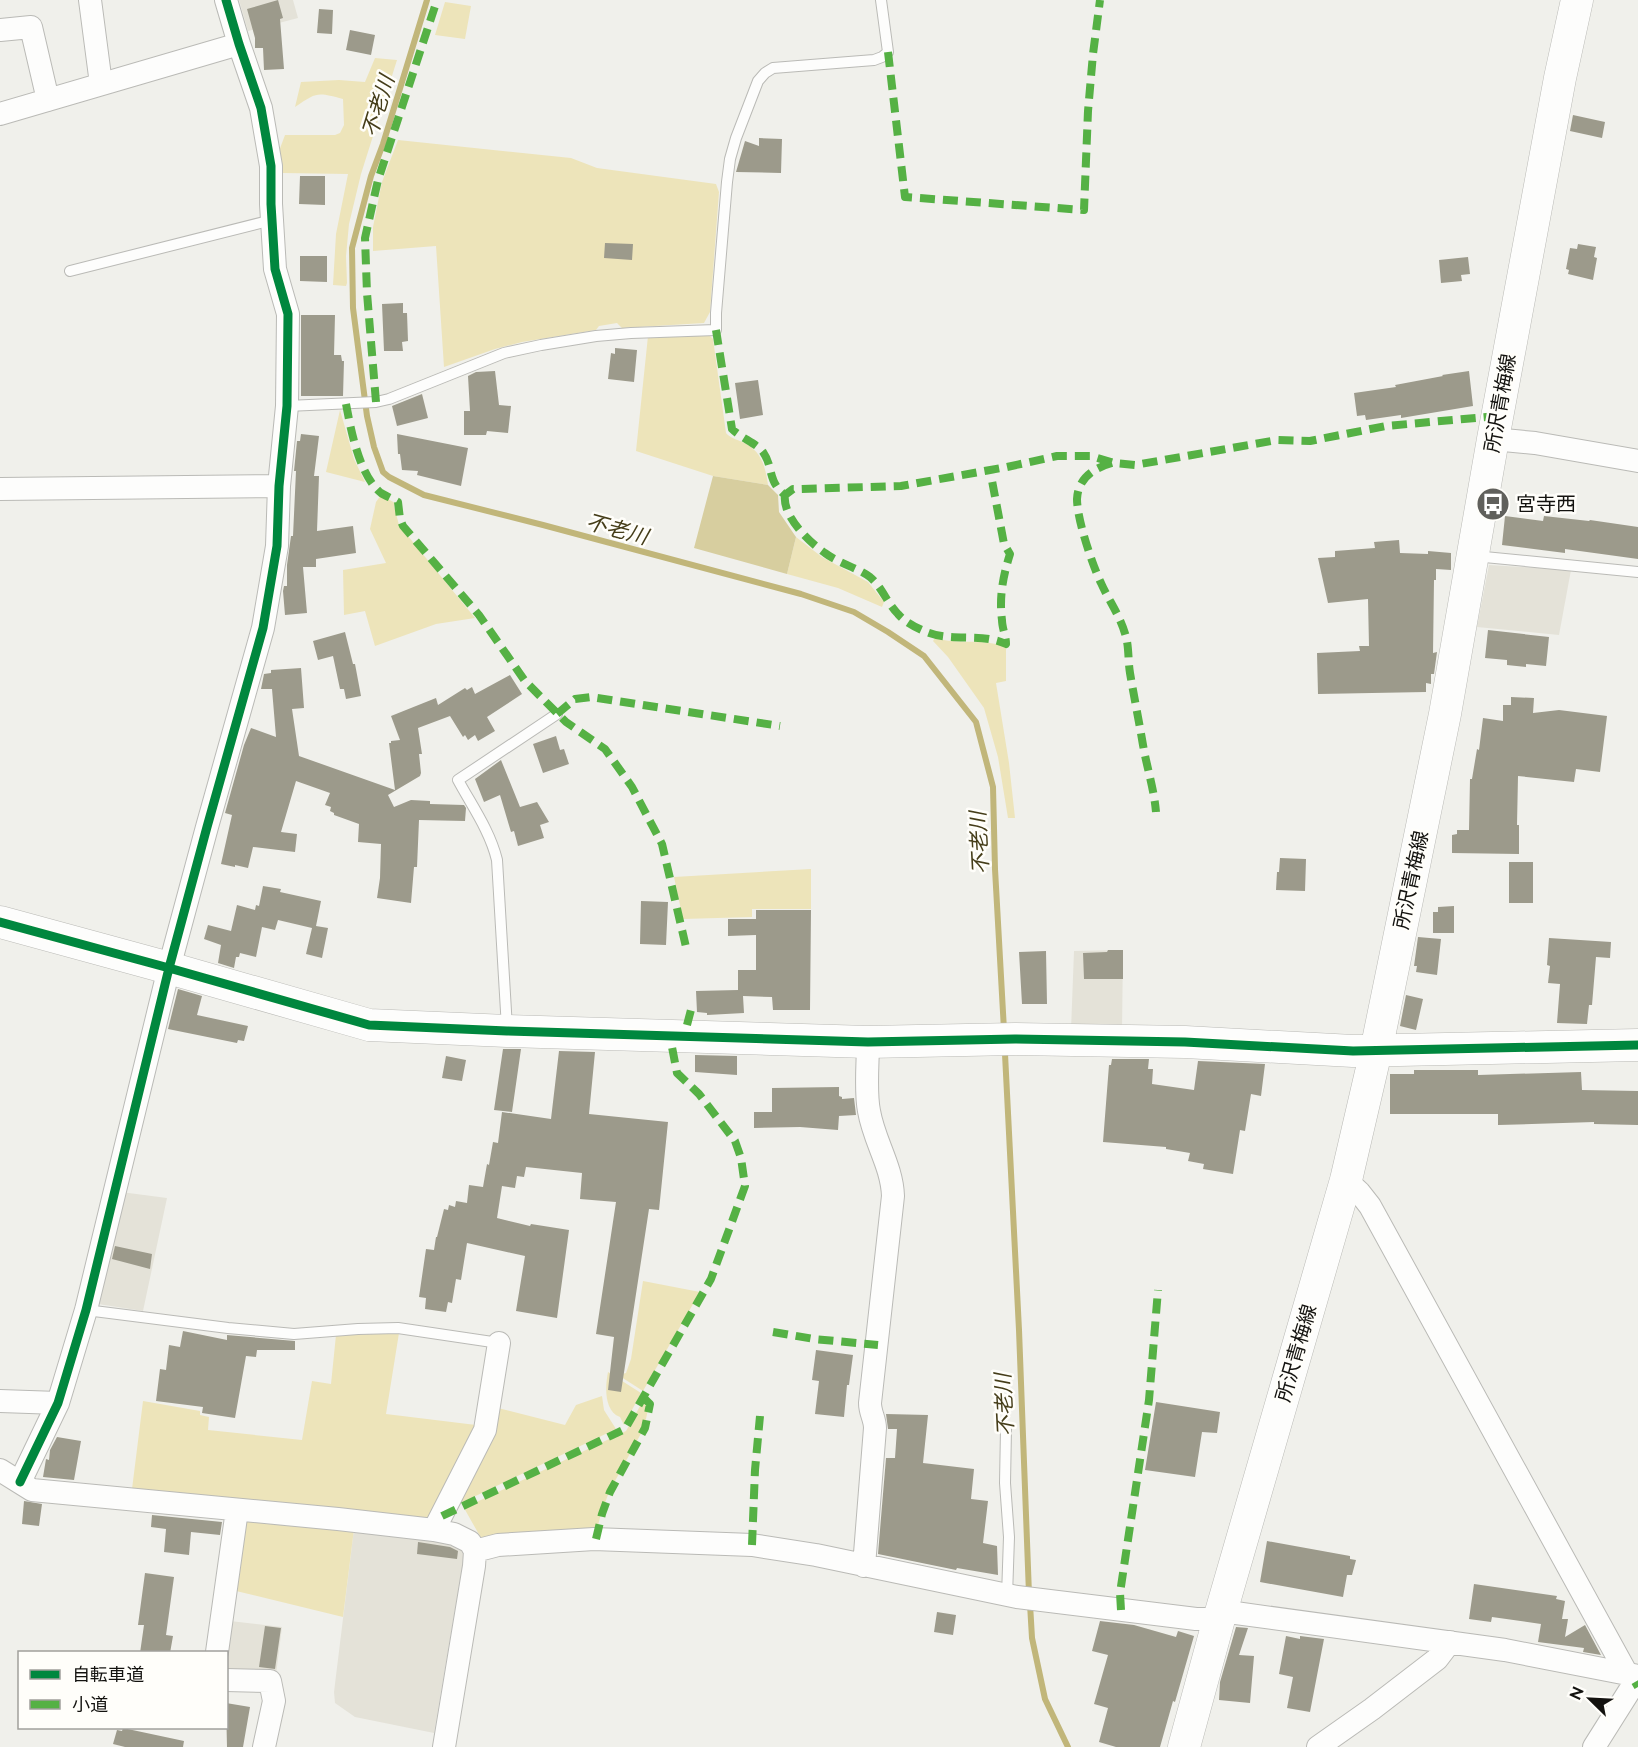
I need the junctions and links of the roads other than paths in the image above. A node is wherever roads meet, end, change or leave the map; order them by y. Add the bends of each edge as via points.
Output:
1 (90, 0) edge
2 (226, 0) edge
3 (881, 0) edge
4 (1577, 0) edge
5 (0, 30) edge
6 (239, 44) junction
7 (101, 84) junction
8 (48, 100) junction
9 (0, 114) edge
10 (272, 220) junction
11 (70, 271) dead end
12 (287, 406) junction
13 (1493, 439) junction
14 (1638, 461) edge
15 (279, 486) junction
16 (0, 489) edge
17 (1473, 556) junction
18 (1638, 572) edge
19 (557, 714) dead end
20 (0, 922) edge
21 (169, 968) junction
22 (507, 1031) junction
23 (868, 1042) junction
24 (1638, 1045) edge
25 (1376, 1051) junction
26 (1346, 1180) junction
27 (86, 1310) junction
28 (499, 1343) joint
29 (0, 1401) edge
30 (58, 1403) junction
31 (1006, 1430) dead end
32 (0, 1470) edge
33 (20, 1482) junction
34 (237, 1510) junction
35 (434, 1530) junction
36 (475, 1551) junction
37 (864, 1566) junction
38 (1020, 1598) junction
39 (1220, 1615) junction
40 (1450, 1642) junction
41 (217, 1651) edge
42 (1634, 1676) edge
43 (228, 1680) edge
44 (264, 1747) edge
45 (444, 1747) edge
46 (1184, 1747) edge
47 (1318, 1747) edge
48 (1594, 1747) edge

1 - 7 street
2 - 6 street
3 - 12 lane via 888,52 882,57 773,68 758,81 735,138 726,182 716,330 631,333 541,345 504,353 389,399
4 - 13 main road, 所沢青梅線
5 - 8 street via 31,27
6 - 7 street
6 - 10 street via 261,108 271,166
7 - 8 street
8 - 9 street
10 - 11 lane
10 - 12 street via 275,269 288,314
12 - 15 street
13 - 14 street
13 - 17 main road, 所沢青梅線
15 - 16 street
15 - 21 street via 277,546 263,628
17 - 18 lane
17 - 25 main road, 所沢青梅線
19 - 22 lane via 458,780 488,834 497,860
20 - 21 main road
21 - 22 main road via 369,1025
21 - 27 street
22 - 23 main road
23 - 25 main road via 1195,1043
23 - 37 street via 868,1110 892,1179 893,1196 870,1403 875,1428
24 - 25 main road
25 - 26 main road, 所沢青梅線
26 - 39 main road, 所沢青梅線
26 - 42 street via 1370,1206
27 - 28 lane via 228,1329 294,1334 398,1328
27 - 30 street
28 - 35 street via 485,1430
29 - 30 street
30 - 33 street
31 - 38 lane via 1009,1537
32 - 33 street
33 - 34 street via 32,1490
34 - 35 street
34 - 41 street
35 - 36 street via 470,1542
36 - 37 street via 498,1545 594,1539 752,1545
36 - 45 street
37 - 38 street
38 - 39 street via 1196,1619
39 - 40 street
39 - 46 main road, 所沢青梅線
40 - 42 street
40 - 47 street via 1437,1659
42 - 48 street via 1635,1683
43 - 44 street via 270,1681 274,1701

